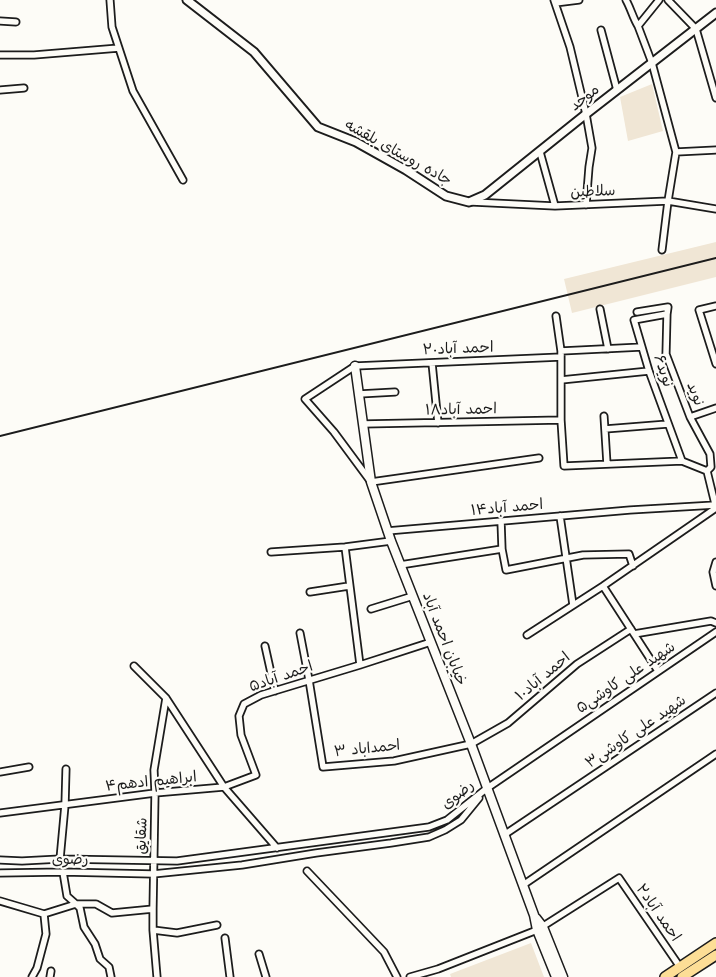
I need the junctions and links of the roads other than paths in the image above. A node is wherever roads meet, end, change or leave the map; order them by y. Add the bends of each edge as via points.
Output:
1 (110, 0) edge
2 (188, 0) edge
3 (579, 0) edge
4 (626, 0) edge
5 (659, 0) edge
6 (668, 0) edge
7 (554, 1) edge
8 (716, 13) edge
9 (0, 21) edge
10 (16, 22) dead end
11 (638, 26) junction
12 (696, 29) junction
13 (601, 30) dead end
14 (119, 48) junction
15 (0, 55) edge
16 (652, 63) junction
17 (24, 88) dead end
18 (0, 90) edge
19 (617, 90) junction
20 (716, 96) edge
21 (586, 114) junction
22 (716, 150) edge
23 (540, 152) junction
24 (676, 152) junction
25 (183, 180) dead end
26 (668, 201) junction
27 (470, 202) junction
28 (586, 205) junction
29 (554, 206) junction
30 (716, 210) edge
31 (662, 250) dead end
32 (716, 306) edge
33 (600, 309) dead end
34 (637, 312) dead end
35 (667, 314) junction
36 (556, 316) dead end
37 (642, 347) junction
38 (608, 349) junction
39 (561, 354) junction
40 (432, 363) junction
41 (716, 364) edge
42 (355, 366) junction
43 (649, 371) junction
44 (561, 380) junction
45 (395, 392) dead end
46 (359, 394) junction
47 (716, 408) edge
48 (604, 416) dead end
49 (690, 417) junction
50 (561, 420) junction
51 (438, 423) junction
52 (363, 424) junction
53 (668, 424) junction
54 (605, 429) junction
55 (539, 458) dead end
56 (682, 461) junction
57 (607, 464) junction
58 (712, 468) edge
59 (371, 482) junction
60 (716, 507) edge
61 (560, 516) junction
62 (501, 521) junction
63 (387, 530) junction
64 (391, 541) junction
65 (345, 547) junction
66 (502, 549) junction
67 (271, 552) dead end
68 (566, 558) junction
69 (716, 562) edge
70 (400, 565) junction
71 (632, 566) junction
72 (350, 586) junction
73 (603, 586) junction
74 (716, 586) edge
75 (310, 592) dead end
76 (413, 596) junction
77 (573, 605) junction
78 (371, 608) dead end
79 (716, 623) edge
80 (633, 631) junction
81 (716, 632) edge
82 (300, 633) dead end
83 (527, 635) dead end
84 (431, 642) junction
85 (265, 646) dead end
86 (134, 666) dead end
87 (360, 666) junction
88 (658, 671) junction
89 (309, 680) junction
90 (275, 691) junction
91 (716, 693) edge
92 (166, 698) junction
93 (471, 744) junction
94 (716, 754) edge
95 (29, 767) dead end
96 (66, 769) dead end
97 (0, 772) edge
98 (224, 787) junction
99 (486, 789) junction
100 (156, 793) junction
101 (65, 805) junction
102 (0, 813) edge
103 (504, 835) junction
104 (277, 848) junction
105 (60, 859) junction
106 (0, 860) edge
107 (22, 861) junction
108 (154, 861) junction
109 (307, 871) dead end
110 (64, 872) junction
111 (0, 873) edge
112 (23, 873) junction
113 (153, 874) junction
114 (523, 885) junction
115 (0, 901) edge
116 (76, 904) junction
117 (153, 909) junction
118 (44, 914) junction
119 (217, 925) dead end
120 (540, 929) junction
121 (153, 930) junction
122 (225, 938) dead end
123 (716, 943) edge
124 (259, 954) dead end
125 (716, 955) edge
126 (680, 967) junction
127 (438, 969) junction
128 (32, 977) edge
129 (111, 977) edge
130 (157, 977) edge
131 (230, 977) edge
132 (266, 977) edge
133 (396, 977) edge
134 (410, 977) edge
135 (441, 977) edge
136 (556, 977) edge
137 (563, 977) edge
138 (665, 977) edge
139 (682, 977) edge

1 - 14 street via 112,27
2 - 27 street, جاده روستای بلقشه via 254,52 318,127 356,142 446,196
3 - 7 street
4 - 11 street
5 - 11 street
6 - 12 street
7 - 21 street via 570,47
8 - 12 street, موحد
9 - 10 street
11 - 16 street
12 - 16 street, موحد
12 - 20 street
13 - 19 street
14 - 15 street
14 - 25 street via 133,91
16 - 19 street, موحد
16 - 24 street
17 - 18 street
19 - 21 street, موحد
21 - 23 street, موحد
21 - 28 street via 592,148
22 - 24 street
23 - 27 street, موحد via 485,195
23 - 29 street
24 - 26 street
26 - 28 street, سلاطین
26 - 30 street, سلاطین
26 - 31 street
27 - 29 street, سلاطین
28 - 29 street, سلاطین
32 - 41 street via 700,310
33 - 38 street
34 - 35 street via 668,307
35 - 37 street, نوید۶ via 634,320
35 - 49 street, نوید via 666,354
36 - 39 street
37 - 38 street, احمد آباد۲۰
37 - 43 street, نوید۶
38 - 39 street, احمد آباد۲۰
39 - 40 street, احمد آباد۲۰
39 - 44 street
40 - 42 street, احمد آباد۲۰
40 - 51 street
42 - 46 main road, خیابان احمد آباد
42 - 59 street via 305,399
43 - 44 street
43 - 53 street, نوید۶
44 - 50 street
45 - 46 street
46 - 52 main road, خیابان احمد آباد
47 - 49 street
48 - 54 street
49 - 58 street, نوید via 710,454
50 - 51 street, احمد آباد۱۸
50 - 57 street via 564,466
51 - 52 street, احمد آباد۱۸
52 - 59 main road, خیابان احمد آباد
53 - 54 street
53 - 56 street, نوید۶
54 - 57 street
55 - 59 street
56 - 57 street
56 - 58 street
58 - 60 street, نوید
59 - 63 main road, خیابان احمد آباد
60 - 61 street, احمد آباد۱۴
60 - 71 street
61 - 62 street, احمد آباد۱۴
61 - 68 street
62 - 63 street, احمد آباد۱۴
62 - 66 street
63 - 64 main road, خیابان احمد آباد
64 - 65 street
64 - 70 main road, خیابان احمد آباد
65 - 67 street
65 - 72 street
66 - 68 street via 506,570
66 - 70 street
68 - 71 street via 629,554
68 - 77 street
69 - 74 street via 713,572
70 - 76 main road, خیابان احمد آباد
71 - 73 street
72 - 75 street
72 - 87 street
73 - 77 street
73 - 80 street
76 - 78 street
76 - 84 main road, خیابان احمد آباد
77 - 83 street
79 - 80 street
80 - 88 street
80 - 93 street, احمد آباد۱۰ via 577,664 508,723
81 - 88 street, شهید علی کاوشی۵
82 - 89 street
84 - 87 street, احمد آباد۵
84 - 93 main road, خیابان احمد آباد
85 - 90 street
86 - 92 street
87 - 89 street, احمد آباد۵
88 - 99 street, شهید علی کاوشی۵
89 - 90 street, احمد آباد۵
89 - 93 street, احمداباد ۳ via 323,767 394,761
90 - 98 street, احمد آباد۵ via 260,694 244,704 239,716 241,735 256,775
91 - 103 street, شهید علی کاوشی۳
92 - 98 street
92 - 100 street, شقایق via 154,770
93 - 99 main road, خیابان احمد آباد
94 - 114 street
95 - 97 street
96 - 101 street
98 - 100 street, ابراهیم ادهم۴
98 - 104 street
99 - 103 main road, خیابان احمد آباد
99 - 104 street, رضوی via 447,820 429,827
99 - 113 street, رضوی via 461,820 428,837 242,865
100 - 101 street, ابراهیم ادهم۴
100 - 108 street, شقایق
101 - 102 street, ابراهیم ادهم۴
101 - 105 street
103 - 114 main road, خیابان احمد آباد
104 - 108 street, رضوی
105 - 107 street, رضوی
105 - 108 street, رضوی
106 - 107 street, رضوی
107 - 112 street
108 - 113 street, شقایق
109 - 133 street via 384,952
110 - 112 street, رضوی
110 - 113 street, رضوی
110 - 116 street via 67,896
111 - 112 street, رضوی
113 - 117 street, شقایق
114 - 120 main road, خیابان احمد آباد
115 - 118 street
116 - 117 street via 96,904 112,913
116 - 118 street
116 - 129 street via 100,959 110,967
117 - 121 street, شقایق
118 - 128 street via 46,934
119 - 121 street via 177,933
120 - 126 street, احمد آباد۲ via 619,878
120 - 127 street
120 - 136 main road, خیابان احمد آباد
120 - 137 main road, خیابان احمد آباد
121 - 130 street, شقایق
122 - 131 street
123 - 126 main road
124 - 132 street
125 - 139 main road
126 - 138 main road
127 - 134 street
127 - 135 street

